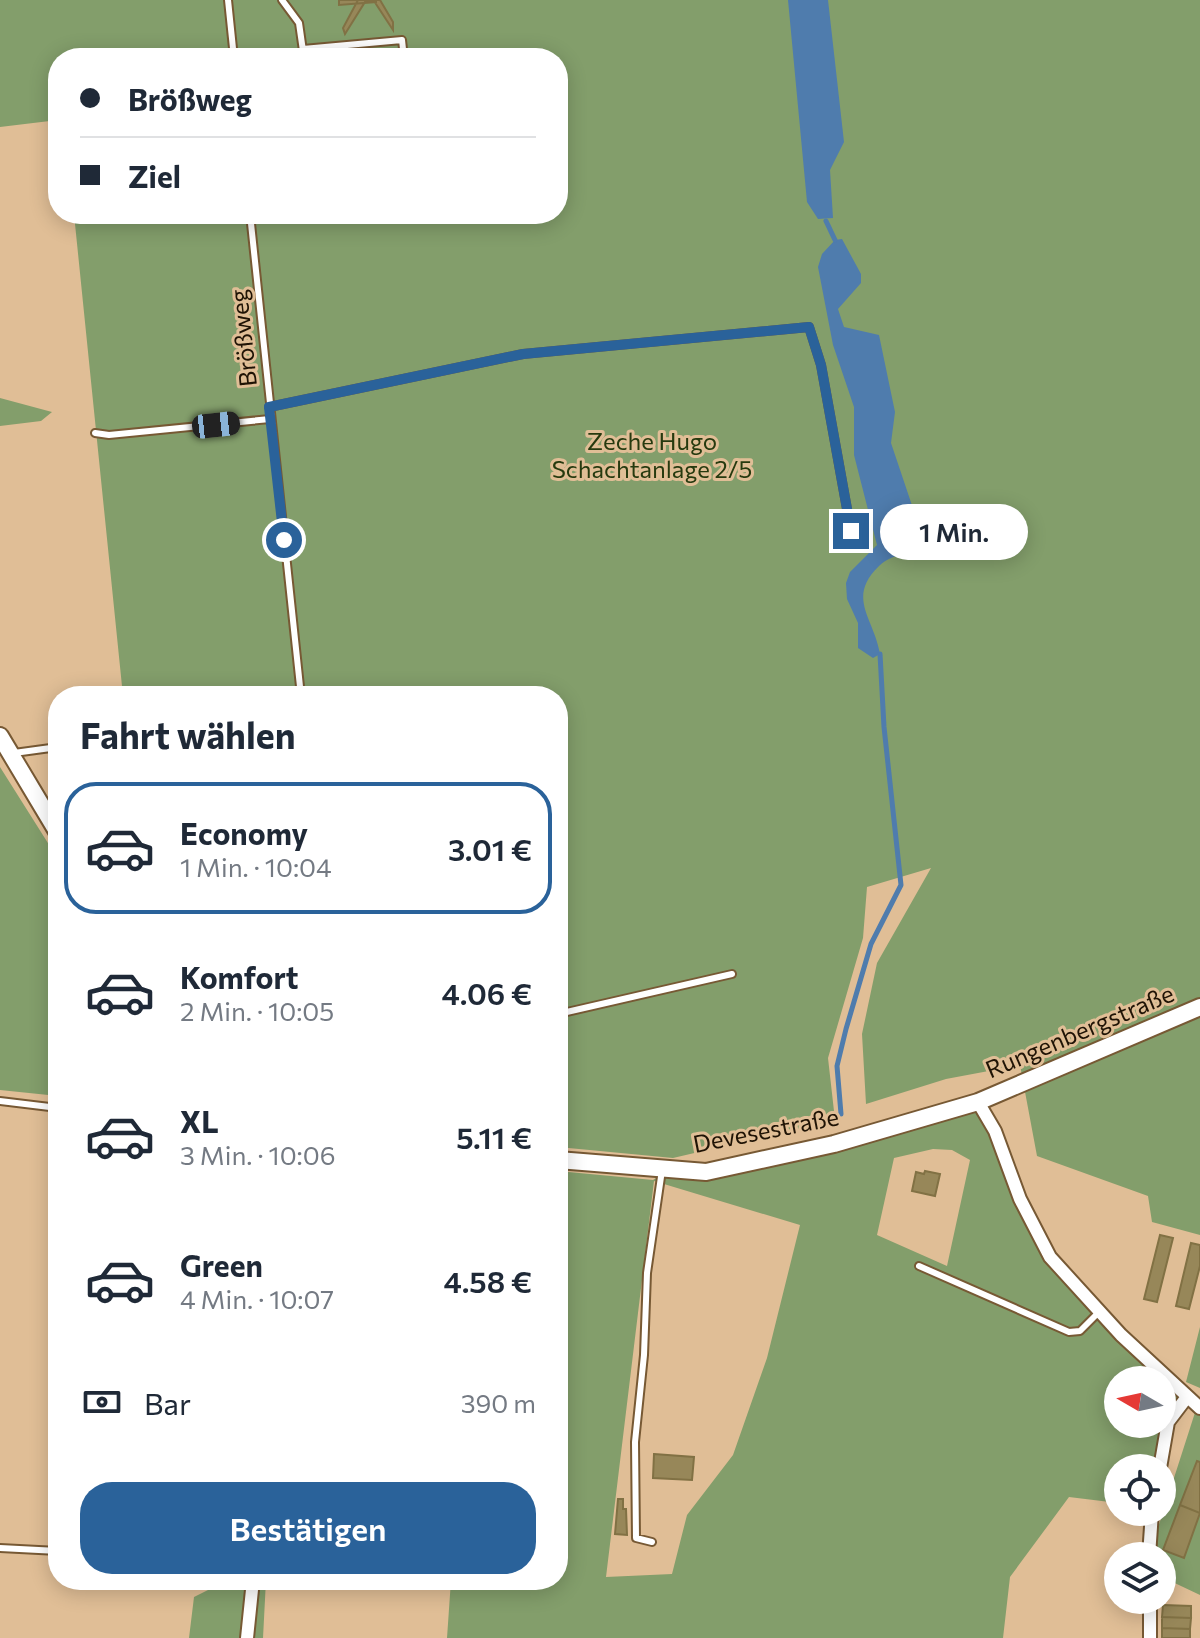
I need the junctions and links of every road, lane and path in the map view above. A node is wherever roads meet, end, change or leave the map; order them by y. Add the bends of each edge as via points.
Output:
1 (228, 0) edge
2 (282, 0) edge
3 (233, 48) edge
4 (303, 48) edge
5 (314, 48) edge
6 (403, 48) edge
7 (251, 224) edge
8 (269, 407) junction
9 (270, 419) junction
10 (95, 433) dead end
11 (851, 531) dead end
12 (300, 686) edge
13 (0, 736) edge
14 (48, 748) edge
15 (11, 753) junction
16 (48, 816) edge
17 (732, 974) dead end
18 (1200, 1007) edge
19 (568, 1012) edge
20 (0, 1101) edge
21 (978, 1102) junction
22 (48, 1107) edge
23 (568, 1161) edge
24 (662, 1170) junction
25 (919, 1266) dead end
26 (1100, 1311) junction
27 (1187, 1397) junction
28 (1200, 1408) edge
29 (1162, 1454) edge
30 (652, 1542) dead end
31 (0, 1548) edge
32 (48, 1550) edge
33 (252, 1590) edge
34 (1150, 1614) edge
35 (247, 1638) edge
36 (1150, 1638) edge

1 - 3 lane
2 - 4 lane via 299,23
5 - 6 lane via 402,40
7 - 8 lane, Brößweg
8 - 9 lane, Brößweg
8 - 11 lane via 523,354 809,327 821,365
9 - 10 lane
9 - 12 lane, Brößweg
13 - 15 street
14 - 15 lane
15 - 16 street
17 - 19 lane
18 - 21 street, Rungenbergstraße
20 - 22 lane
21 - 24 street, Devesestraße via 749,1163 706,1172
21 - 26 street via 1050,1257
23 - 24 street, Devesestraße
24 - 30 lane via 647,1273 635,1442 636,1538
25 - 26 lane via 1069,1332 1080,1331
26 - 27 street
27 - 28 street
27 - 29 street via 1168,1422
31 - 32 lane
33 - 35 street
34 - 36 street

